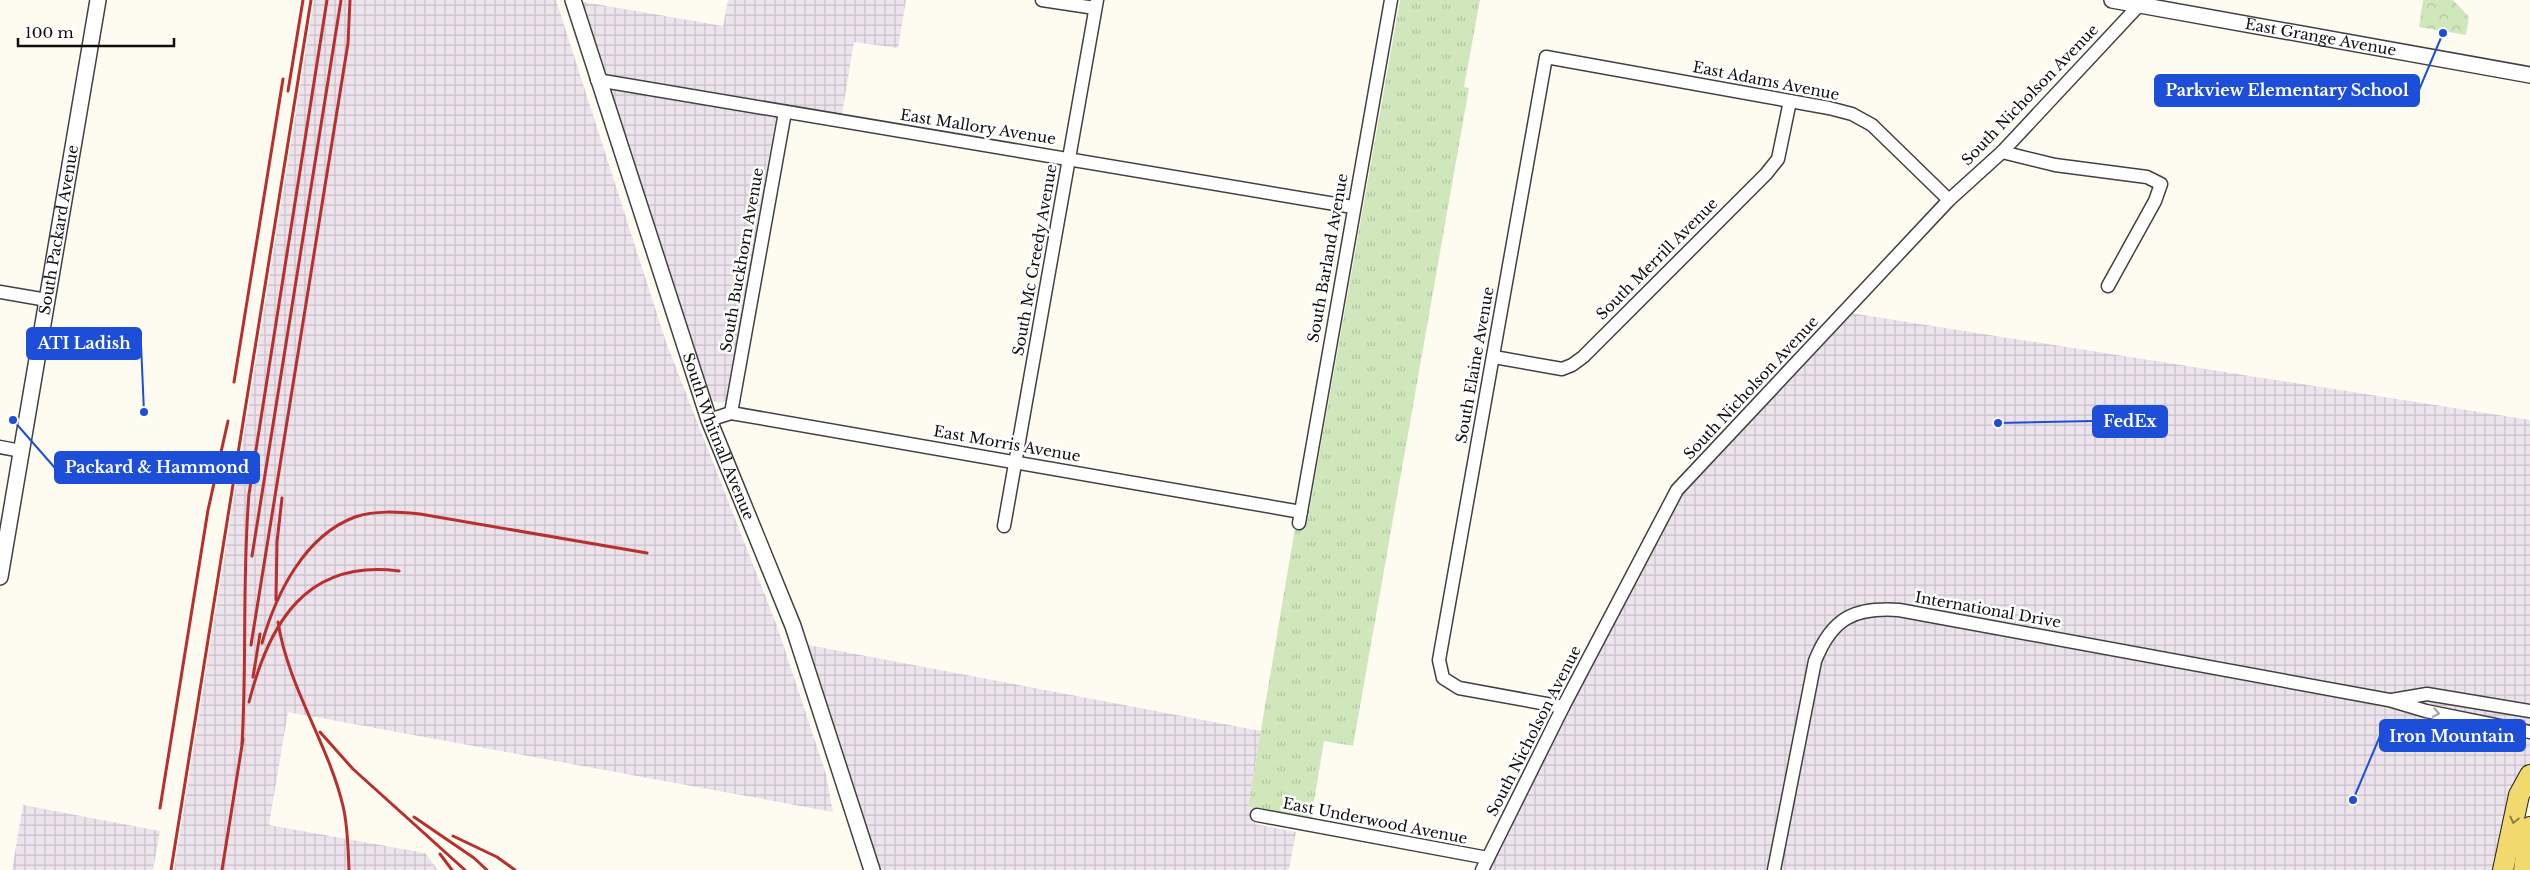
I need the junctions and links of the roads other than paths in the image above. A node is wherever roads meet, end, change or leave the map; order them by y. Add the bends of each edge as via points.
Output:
1 (98, 0) edge
2 (573, 0) edge
3 (1042, 0) edge
4 (1391, 0) edge
5 (2112, 0) edge
6 (2141, 3) edge
7 (1096, 4) edge
8 (1546, 57) joint
9 (2530, 74) edge
10 (597, 80) junction
11 (1790, 101) junction
12 (785, 112) junction
13 (2002, 152) junction
14 (1069, 158) junction
15 (1949, 200) junction
16 (1353, 207) junction
17 (2108, 286) dead end
18 (0, 292) edge
19 (47, 300) junction
20 (1494, 357) junction
21 (731, 413) junction
22 (709, 420) junction
23 (0, 447) edge
24 (21, 451) junction
25 (1016, 461) junction
26 (1300, 517) joint
27 (1004, 526) dead end
28 (0, 577) edge
29 (2389, 700) junction
30 (1563, 708) junction
31 (2530, 711) edge
32 (2530, 732) edge
33 (2530, 775) edge
34 (1257, 815) dead end
35 (2530, 827) edge
36 (1488, 858) junction
37 (872, 870) edge
38 (1482, 870) edge
39 (1774, 870) edge
40 (2503, 870) edge
41 (2524, 870) edge

1 - 19 street, South Packard Avenue
2 - 10 street, South Whitnall Avenue
3 - 7 street
4 - 16 street, South Barland Avenue
5 - 6 street, East Grange Avenue
6 - 9 street, East Grange Avenue
6 - 13 street, South Nicholson Avenue
7 - 14 street, South Mc Creedy Avenue
8 - 11 street, East Adams Avenue
8 - 20 street, South Elaine Avenue
10 - 12 street, East Mallory Avenue
10 - 22 street, South Whitnall Avenue
11 - 15 street, East Adams Avenue via 1852,114 1872,126
11 - 20 street, South Merrill Avenue via 1778,159 1766,174 1582,357 1562,369
12 - 14 street, East Mallory Avenue
12 - 21 street, South Buckhorn Avenue
13 - 15 street, South Nicholson Avenue
13 - 17 street via 2055,164 2147,177 2161,184 2155,201
14 - 16 street, East Mallory Avenue
14 - 25 street, South Mc Creedy Avenue
15 - 30 street, South Nicholson Avenue via 1677,490
16 - 26 street, South Barland Avenue
18 - 19 street
19 - 24 street, South Packard Avenue
20 - 30 street, South Elaine Avenue via 1439,660 1443,678 1459,688
21 - 22 street, East Morris Avenue
21 - 25 street, East Morris Avenue
22 - 37 street, South Whitnall Avenue via 793,626
23 - 24 street
24 - 28 street, South Packard Avenue
25 - 26 street, East Morris Avenue
25 - 27 street, South Mc Creedy Avenue
29 - 31 street, International Drive via 2427,694
29 -> 32 street, International Drive via 2426,711
29 - 39 street, International Drive via 1899,610 1860,611 1840,621 1823,641 1815,661
30 - 36 street, South Nicholson Avenue
33 -> 40 main road via 2519,795
34 - 36 street, East Underwood Avenue
35 - 41 main road
36 - 38 street, South Nicholson Avenue

